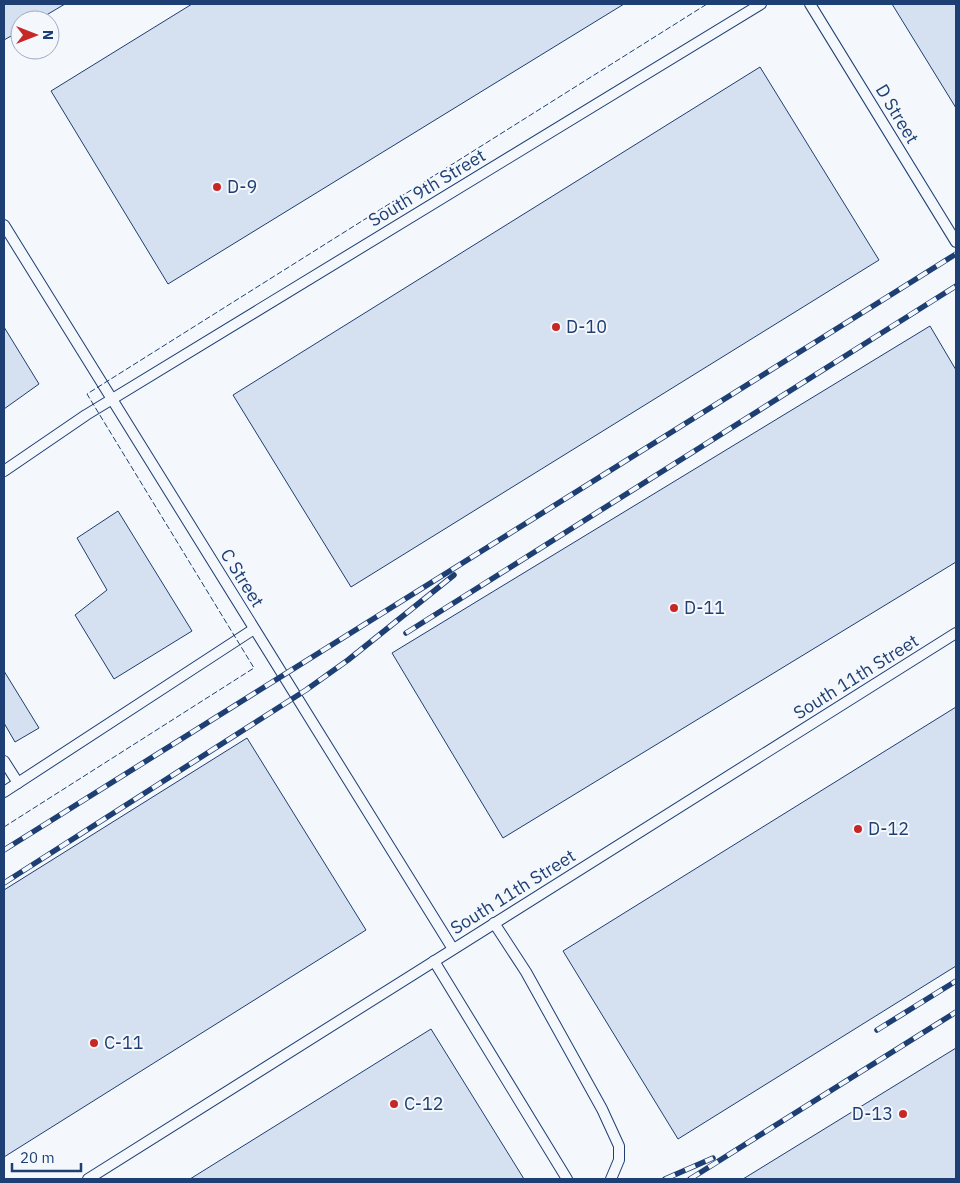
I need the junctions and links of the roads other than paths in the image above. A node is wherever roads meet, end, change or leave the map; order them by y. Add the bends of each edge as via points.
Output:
1 (760, 4) edge
2 (810, 4) edge
3 (4, 225) edge
4 (956, 242) edge
5 (111, 400) junction
6 (4, 471) edge
7 (254, 629) junction
8 (956, 633) edge
9 (4, 761) edge
10 (18, 782) junction
11 (4, 792) edge
12 (494, 923) junction
13 (453, 949) junction
14 (434, 961) junction
15 (88, 1179) edge
16 (567, 1179) edge
17 (611, 1179) edge

1 - 5 lane, South 9th Street
2 - 4 lane, D Street
3 - 5 lane, C Street
5 - 6 lane, South 9th Street
5 - 7 lane, C Street
7 - 10 lane
7 - 13 lane, C Street
8 - 12 lane, South 11th Street
9 - 10 lane
10 - 11 lane
12 - 13 lane, South 11th Street
12 - 17 lane via 526,972 619,1146 619,1160
13 - 14 lane, South 11th Street
14 - 15 lane, South 11th Street
14 - 16 lane

